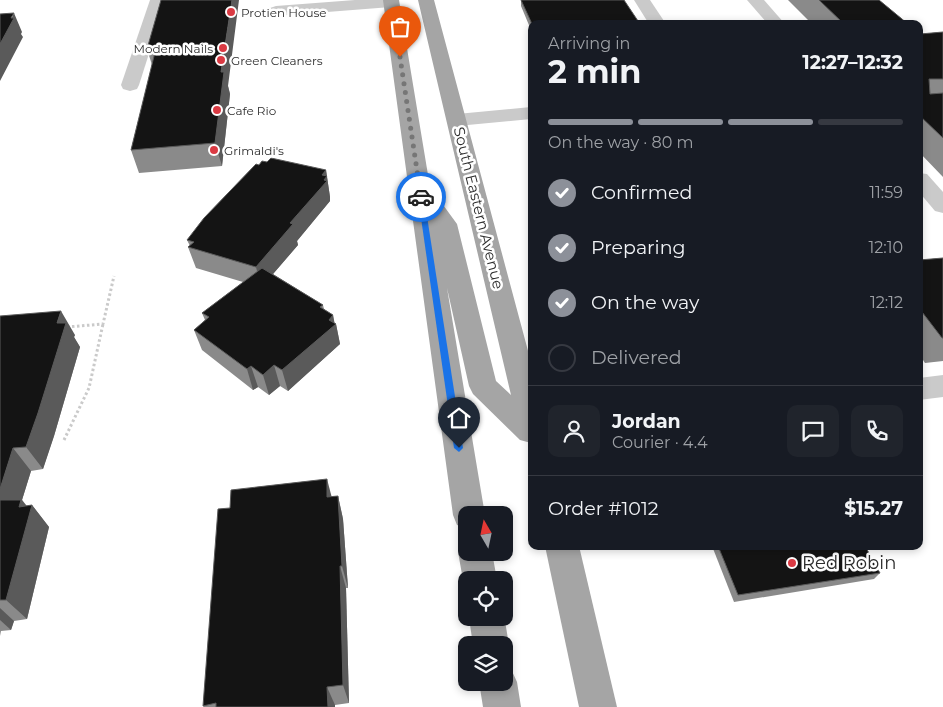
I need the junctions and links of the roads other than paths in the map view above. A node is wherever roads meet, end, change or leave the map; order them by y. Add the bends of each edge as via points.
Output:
1 (158, 0) edge
2 (426, 0) edge
3 (642, 0) edge
4 (755, 0) edge
5 (391, 1) edge
6 (276, 10) dead end
7 (411, 19) dead end
8 (655, 20) edge
9 (772, 20) edge
10 (130, 85) dead end
11 (431, 91) dead end
12 (528, 113) edge
13 (457, 120) junction
14 (923, 184) edge
15 (420, 187) junction
16 (943, 206) edge
17 (943, 386) edge
18 (923, 388) edge
19 (528, 404) edge
20 (528, 428) edge
21 (468, 506) edge
22 (563, 550) edge
23 (499, 691) edge
24 (502, 707) edge
25 (598, 707) edge

1 - 10 lane
2 - 13 main road, South Eastern Avenue
3 - 8 lane
4 - 9 lane
5 - 6 lane
5 - 7 main road
5 - 15 main road
11 - 13 main road via 434,100
12 - 13 lane
13 - 19 main road, South Eastern Avenue
14 - 16 lane
15 - 20 main road via 445,224 483,386
15 - 21 main road
17 - 18 lane
22 - 25 main road
23 - 24 main road

